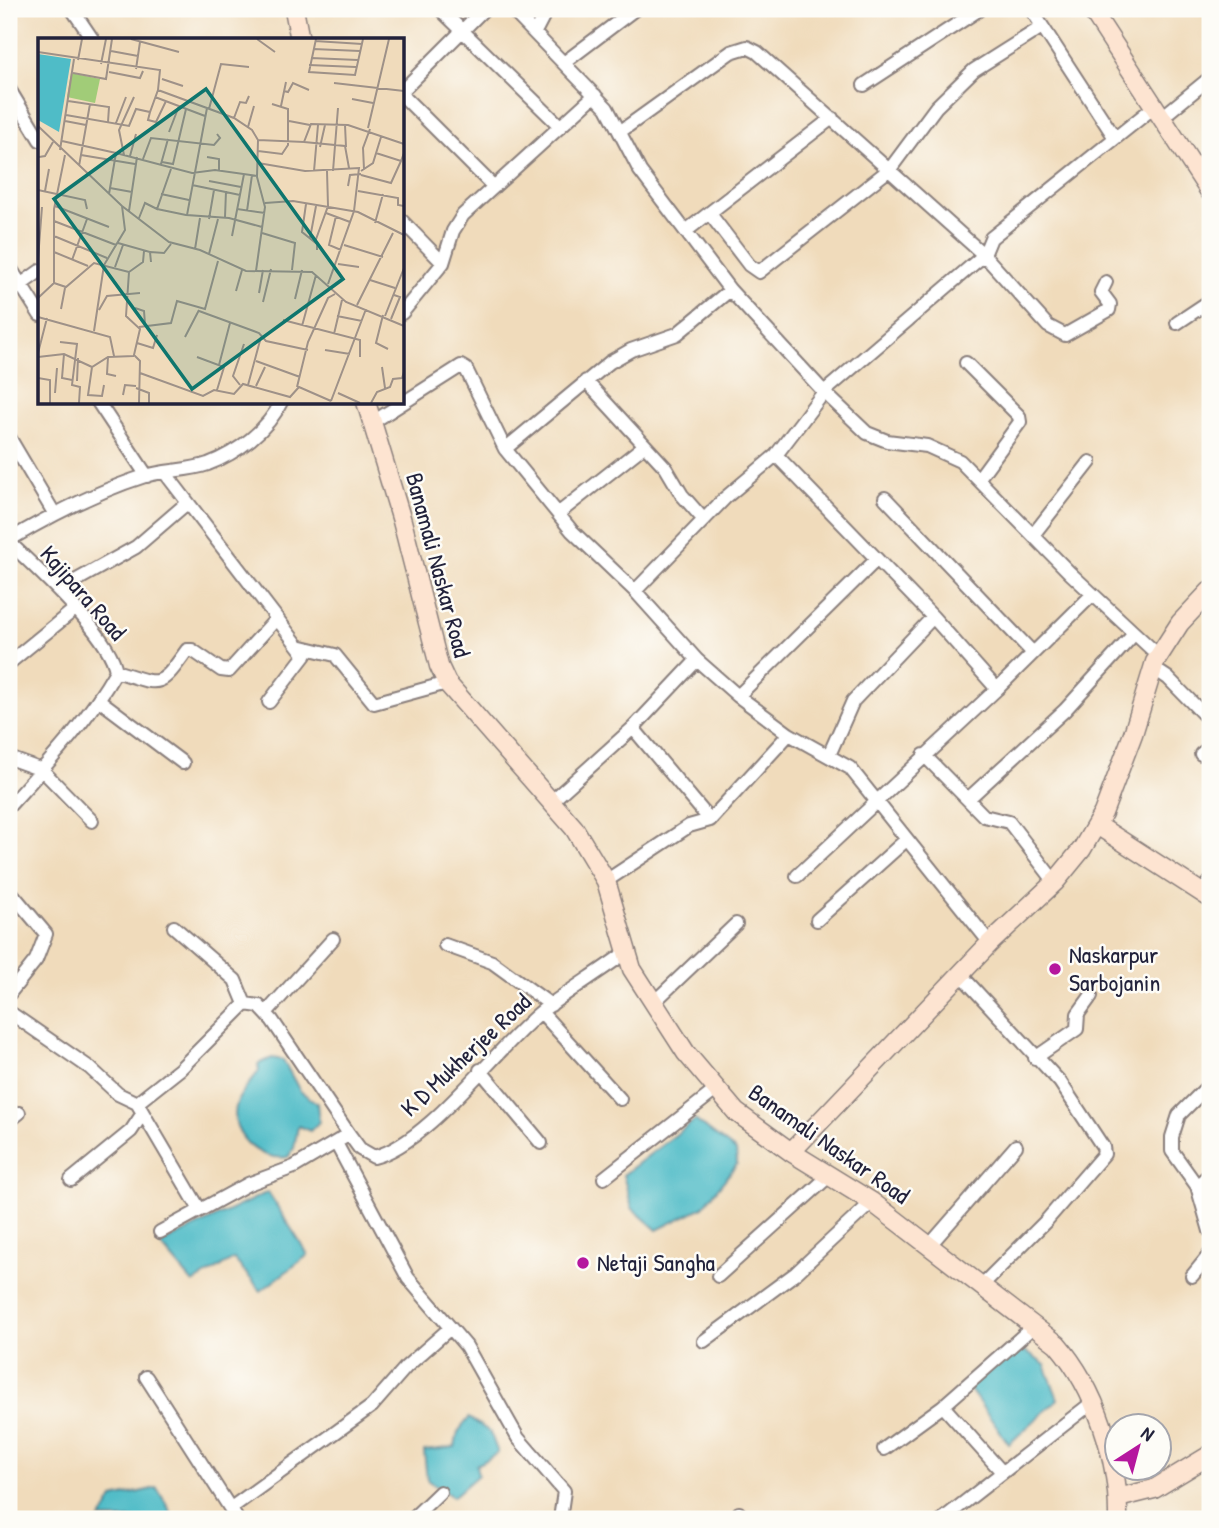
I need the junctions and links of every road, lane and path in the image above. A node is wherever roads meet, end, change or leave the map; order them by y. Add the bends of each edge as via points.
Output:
1 (72, 9) edge
2 (294, 9) edge
3 (440, 9) edge
4 (484, 9) edge
5 (511, 9) edge
6 (547, 9) edge
7 (635, 9) edge
8 (980, 9) edge
9 (1031, 9) edge
10 (1091, 9) edge
11 (1042, 27) junction
12 (461, 30) junction
13 (534, 32) junction
14 (92, 38) edge
15 (300, 38) edge
16 (565, 62) junction
17 (1210, 78) edge
18 (864, 85) dead end
19 (9, 89) edge
20 (404, 91) edge
21 (404, 95) edge
22 (595, 95) junction
23 (1157, 113) junction
24 (832, 118) junction
25 (560, 126) junction
26 (621, 131) junction
27 (38, 137) edge
28 (1115, 138) junction
29 (890, 169) junction
30 (494, 187) junction
31 (1210, 192) edge
32 (710, 214) junction
33 (404, 223) edge
34 (686, 231) junction
35 (984, 255) junction
36 (443, 263) junction
37 (9, 266) edge
38 (38, 272) edge
39 (1106, 282) dead end
40 (20, 285) junction
41 (730, 290) junction
42 (9, 293) edge
43 (1210, 301) edge
44 (404, 311) edge
45 (38, 312) edge
46 (1177, 323) dead end
47 (966, 363) dead end
48 (586, 381) junction
49 (824, 392) junction
50 (404, 402) edge
51 (99, 404) edge
52 (280, 404) edge
53 (367, 404) edge
54 (401, 404) edge
55 (373, 422) junction
56 (9, 437) edge
57 (644, 446) junction
58 (505, 449) junction
59 (776, 455) junction
60 (1090, 463) dead end
61 (166, 474) junction
62 (147, 476) junction
63 (979, 478) junction
64 (885, 498) dead end
65 (187, 503) junction
66 (54, 513) junction
67 (559, 513) junction
68 (704, 520) junction
69 (1033, 535) junction
70 (9, 541) edge
71 (877, 559) junction
72 (59, 590) junction
73 (635, 591) junction
74 (1210, 591) edge
75 (1092, 595) junction
76 (75, 608) junction
77 (933, 617) junction
78 (276, 618) junction
79 (1134, 634) junction
80 (302, 647) junction
81 (1033, 653) junction
82 (697, 660) junction
83 (1156, 662) junction
84 (9, 663) edge
85 (116, 671) junction
86 (447, 683) junction
87 (997, 689) junction
88 (738, 696) junction
89 (99, 700) junction
90 (269, 702) dead end
91 (1210, 722) edge
92 (633, 729) junction
93 (789, 734) junction
94 (829, 755) junction
95 (924, 755) junction
96 (9, 758) edge
97 (183, 762) dead end
98 (42, 770) junction
99 (877, 799) junction
100 (968, 799) junction
101 (552, 801) junction
102 (9, 806) edge
103 (710, 820) junction
104 (92, 821) dead end
105 (1097, 825) junction
106 (906, 840) junction
107 (797, 876) dead end
108 (606, 881) junction
109 (1055, 882) junction
110 (9, 890) edge
111 (1208, 890) edge
112 (817, 920) dead end
113 (736, 924) dead end
114 (174, 927) dead end
115 (333, 939) dead end
116 (989, 943) junction
117 (445, 945) dead end
118 (625, 953) junction
119 (961, 975) junction
120 (9, 995) edge
121 (1091, 996) dead end
122 (653, 1003) junction
123 (245, 1004) junction
124 (546, 1009) junction
125 (9, 1012) edge
126 (266, 1013) junction
127 (1035, 1058) junction
128 (480, 1070) junction
129 (1210, 1084) edge
130 (716, 1089) junction
131 (620, 1099) dead end
132 (140, 1108) junction
133 (349, 1134) junction
134 (335, 1143) junction
135 (541, 1143) dead end
136 (1016, 1146) dead end
137 (791, 1152) junction
138 (1210, 1174) edge
139 (829, 1176) junction
140 (604, 1178) dead end
141 (71, 1180) dead end
142 (1197, 1186) junction
143 (873, 1202) junction
144 (201, 1210) junction
145 (1210, 1230) edge
146 (160, 1231) dead end
147 (929, 1246) junction
148 (1210, 1254) edge
149 (718, 1276) dead end
150 (1192, 1276) dead end
151 (982, 1285) junction
152 (1035, 1325) junction
153 (449, 1329) junction
154 (704, 1341) dead end
155 (146, 1377) dead end
156 (1093, 1402) junction
157 (943, 1406) junction
158 (884, 1450) dead end
159 (1210, 1455) edge
160 (1002, 1472) junction
161 (440, 1492) dead end
162 (1118, 1499) junction
163 (234, 1514) edge
164 (412, 1519) edge
165 (559, 1519) edge
166 (943, 1519) edge
167 (1118, 1519) edge

1 - 14 street
2 - 15 street
3 - 12 street
4 - 12 street
5 - 13 street
6 - 13 street
7 - 16 street
8 - 18 street
9 - 11 street
10 - 23 street
11 - 28 street
11 - 29 street via 952,89
12 - 20 street
12 - 25 street
13 - 16 street
16 - 22 street
17 - 23 street
19 - 27 street
21 - 30 street
22 - 25 street
22 - 26 street
23 - 28 street
23 - 31 street
24 - 26 street via 747,47 731,52
24 - 29 street
24 - 32 street
25 - 30 street
26 - 34 street via 640,171
28 - 35 street via 991,238
29 - 32 street via 758,272
29 - 35 street
30 - 36 street via 463,215
32 - 34 street
33 - 36 street
34 - 41 street
35 - 39 street via 1048,326 1065,335 1109,310 1101,292
35 - 49 street
36 - 44 street
37 - 40 street
38 - 40 street
40 - 42 street
40 - 45 street
41 - 48 street via 677,334 620,355
41 - 49 street
43 - 46 street
47 - 63 street via 1020,422
48 - 57 street
48 - 58 street
49 - 59 street
49 - 63 street via 867,433 939,449
50 - 58 street via 461,366
51 - 62 street
52 - 61 street, Kajipara Road via 239,448 208,464
53 - 55 street, Banamali Naskar Road
54 - 55 street
55 - 86 street, Banamali Naskar Road via 431,644
56 - 66 street
57 - 67 street
57 - 68 street
58 - 67 street
59 - 68 street
59 - 71 street
60 - 69 street
61 - 62 street, Kajipara Road
61 - 65 street
62 - 66 street, Kajipara Road
63 - 69 street
64 - 81 street
65 - 72 street via 136,547
65 - 78 street
66 - 70 street, Kajipara Road
67 - 73 street via 590,550
68 - 73 street
69 - 75 street
70 - 72 street, Kajipara Road
71 - 77 street
71 - 88 street
72 - 76 street, Kajipara Road
73 - 82 street
74 - 83 street via 1180,623
75 - 79 street
75 - 81 street
76 - 84 street
76 - 85 street, Kajipara Road via 110,654
77 - 87 street
77 - 94 street via 853,701
78 - 80 street
78 - 85 street via 229,671 187,650 166,680
79 - 83 street
79 - 100 street via 1065,710
80 - 86 street via 335,655 374,703
80 - 90 street via 304,654
81 - 87 street
82 - 88 street
82 - 92 street
83 - 91 street
83 - 105 street
85 - 89 street, Kajipara Road
86 - 101 street, Banamali Naskar Road
87 - 95 street
88 - 93 street
89 - 97 street
89 - 98 street, Kajipara Road
92 - 101 street
92 - 103 street
93 - 94 street
93 - 103 street
94 - 99 street via 850,768
95 - 99 street
95 - 100 street
96 - 98 street
98 - 102 street, Kajipara Road
98 - 104 street
99 - 106 street
99 - 107 street
100 - 109 street via 984,816 1009,822
101 - 108 street, Banamali Naskar Road
103 - 108 street via 689,826
105 - 109 street
105 - 111 street
106 - 112 street
106 - 116 street
108 - 118 street, Banamali Naskar Road
109 - 116 street
110 - 120 street via 46,934 36,960
113 - 122 street
114 - 123 street via 225,970
115 - 126 street
116 - 119 street
117 - 124 street via 492,962
118 - 122 street, Banamali Naskar Road
118 - 124 street, K D Mukherjee Road
119 - 127 street
119 - 137 street
121 - 127 street via 1078,1014 1077,1030
122 - 130 street, Banamali Naskar Road
123 - 126 street via 259,1006
123 - 132 street
124 - 128 street, K D Mukherjee Road
124 - 131 street
125 - 132 street
126 - 133 street, K D Mukherjee Road
127 - 151 street via 1060,1082 1104,1154
128 - 133 street, K D Mukherjee Road via 436,1118 387,1154 374,1157 360,1149
128 - 135 street
129 - 142 street via 1184,1108 1172,1137 1174,1158
130 - 137 street, Banamali Naskar Road via 736,1112
130 - 140 street
132 - 141 street via 131,1131
132 - 144 street
133 - 134 street
134 - 144 street
134 - 153 street via 408,1278
136 - 147 street
137 - 139 street, Banamali Naskar Road
138 - 142 street
139 - 143 street, Banamali Naskar Road
139 - 149 street
142 - 145 street
143 - 147 street, Banamali Naskar Road
143 - 154 street via 796,1273
144 - 146 street
147 - 151 street, Banamali Naskar Road
148 - 150 street
151 - 152 street, Banamali Naskar Road
152 - 156 street, Banamali Naskar Road via 1078,1369
152 - 157 street
153 - 163 street via 406,1367 372,1406
153 - 165 street via 474,1359 518,1438 564,1491
155 - 163 street
156 - 160 street
156 - 162 street, Banamali Naskar Road
157 - 158 street
157 - 160 street
159 - 162 street via 1154,1489
160 - 166 street
161 - 164 street
162 - 167 street, Banamali Naskar Road

